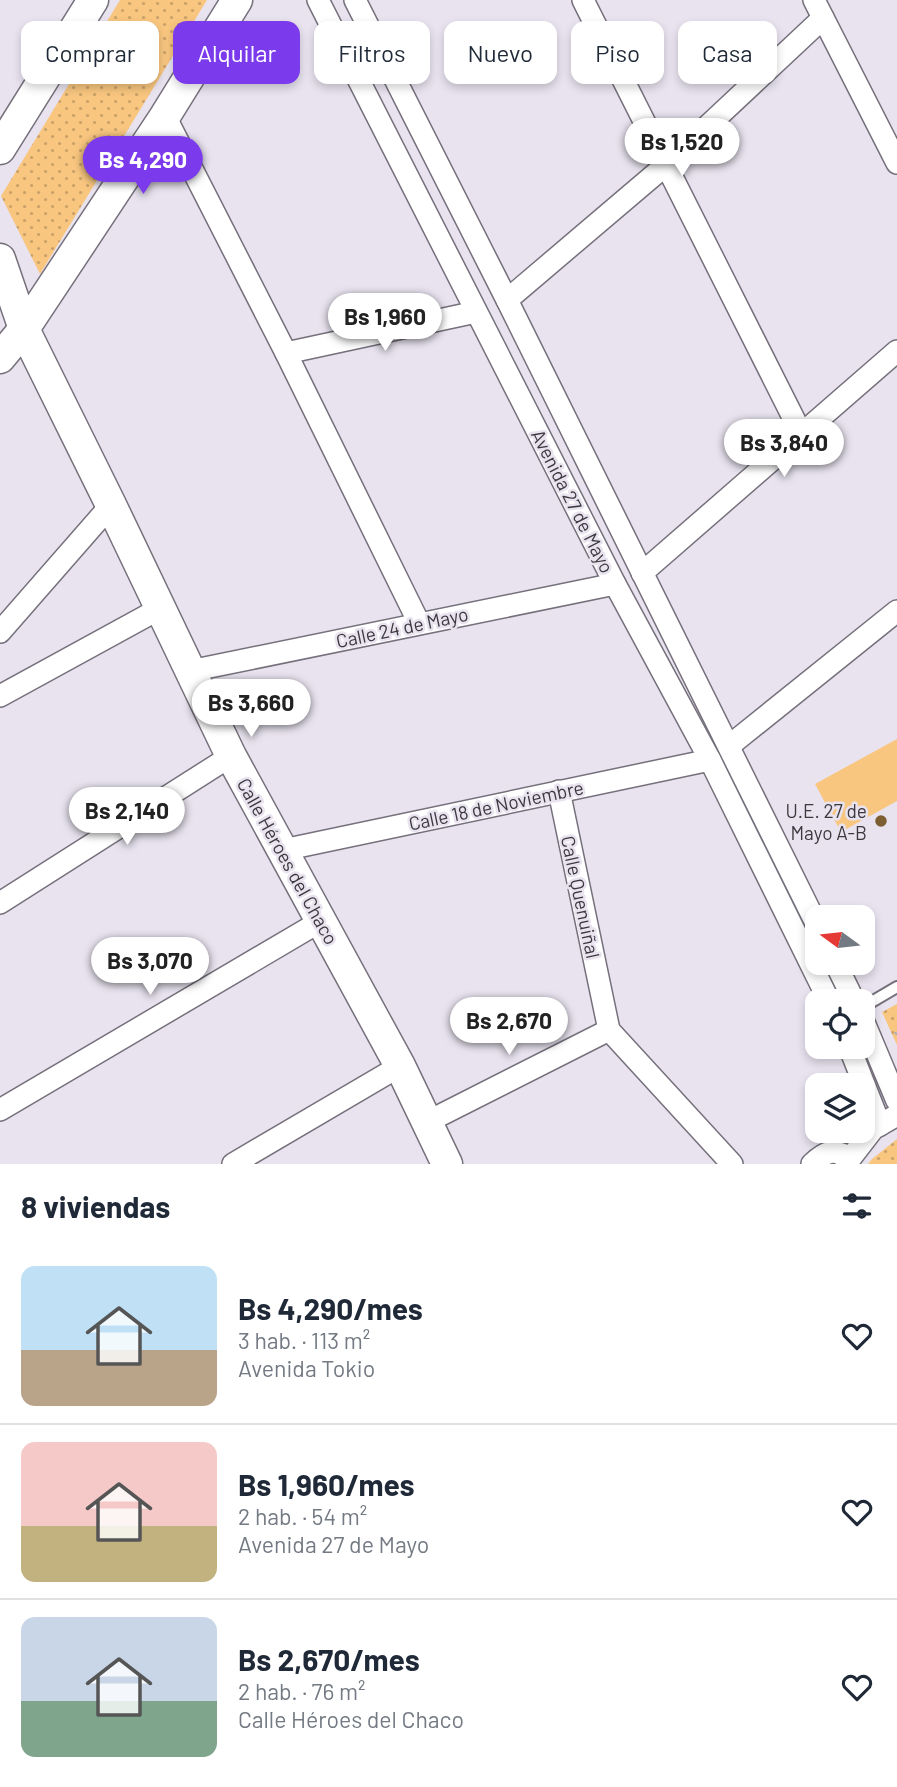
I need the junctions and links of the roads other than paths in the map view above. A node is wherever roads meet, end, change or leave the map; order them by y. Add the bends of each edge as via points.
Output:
1 (93, 0) edge
2 (237, 0) edge
3 (318, 0) edge
4 (355, 0) edge
5 (583, 0) edge
6 (819, 9) edge
7 (165, 116) junction
8 (891, 137) edge
9 (0, 149) edge
10 (897, 163) edge
11 (667, 164) junction
12 (0, 259) edge
13 (507, 300) junction
14 (476, 312) junction
15 (24, 329) junction
16 (897, 351) edge
17 (286, 353) junction
18 (0, 358) edge
19 (802, 435) junction
20 (111, 505) junction
21 (642, 573) junction
22 (615, 584) junction
23 (159, 609) junction
24 (895, 619) edge
25 (419, 623) junction
26 (0, 632) edge
27 (190, 671) junction
28 (0, 696) edge
29 (729, 746) junction
30 (231, 756) junction
31 (710, 760) junction
32 (559, 791) junction
33 (283, 850) junction
34 (0, 903) edge
35 (807, 905) edge
36 (321, 921) junction
37 (897, 987) edge
38 (823, 989) edge
39 (875, 1000) edge
40 (609, 1030) junction
41 (875, 1049) edge
42 (856, 1059) edge
43 (400, 1066) junction
44 (897, 1101) edge
45 (0, 1110) edge
46 (888, 1120) edge
47 (427, 1122) junction
48 (848, 1161) edge
49 (233, 1164) edge
50 (447, 1164) edge
51 (732, 1164) edge
52 (812, 1164) edge

1 - 9 street
2 - 7 street
3 - 14 street, Avenida 27 de Mayo
4 - 13 street, Avenida 27 de Mayo
5 - 11 street
6 - 8 street
6 - 11 street
7 - 15 street
7 - 17 street
8 - 10 street
11 - 13 street
11 - 19 street
12 - 15 street, Calle Héroes del Chaco
13 - 21 street, Avenida 27 de Mayo
14 - 17 street
14 - 22 street, Avenida 27 de Mayo
15 - 18 street
15 - 20 street, Calle Héroes del Chaco
16 - 19 street
17 - 25 street
19 - 21 street
20 - 23 street, Calle Héroes del Chaco
20 - 26 street
21 - 29 street, Avenida 27 de Mayo
22 - 25 street, Calle 24 de Mayo
22 - 31 street, Avenida 27 de Mayo
23 - 27 street, Calle Héroes del Chaco
23 - 28 street
24 - 29 street
25 - 27 street, Calle 24 de Mayo
27 - 30 street, Calle Héroes del Chaco
29 - 35 street, Avenida 27 de Mayo
30 - 33 street, Calle Héroes del Chaco
30 - 34 street
31 - 32 street, Calle 18 de Noviembre
31 - 38 street, Avenida 27 de Mayo
32 - 33 street, Calle 18 de Noviembre
32 - 40 street, Calle Quenuiñal
33 - 36 street, Calle Héroes del Chaco
36 - 43 street, Calle Héroes del Chaco
36 - 45 street
37 - 39 lane
40 - 47 street
40 - 51 street
41 - 44 street
42 - 46 street
43 - 47 street, Calle Héroes del Chaco
43 - 49 street
46 - 48 street via 873,1129
47 - 50 street, Calle Héroes del Chaco
48 - 52 street via 838,1152 830,1152

